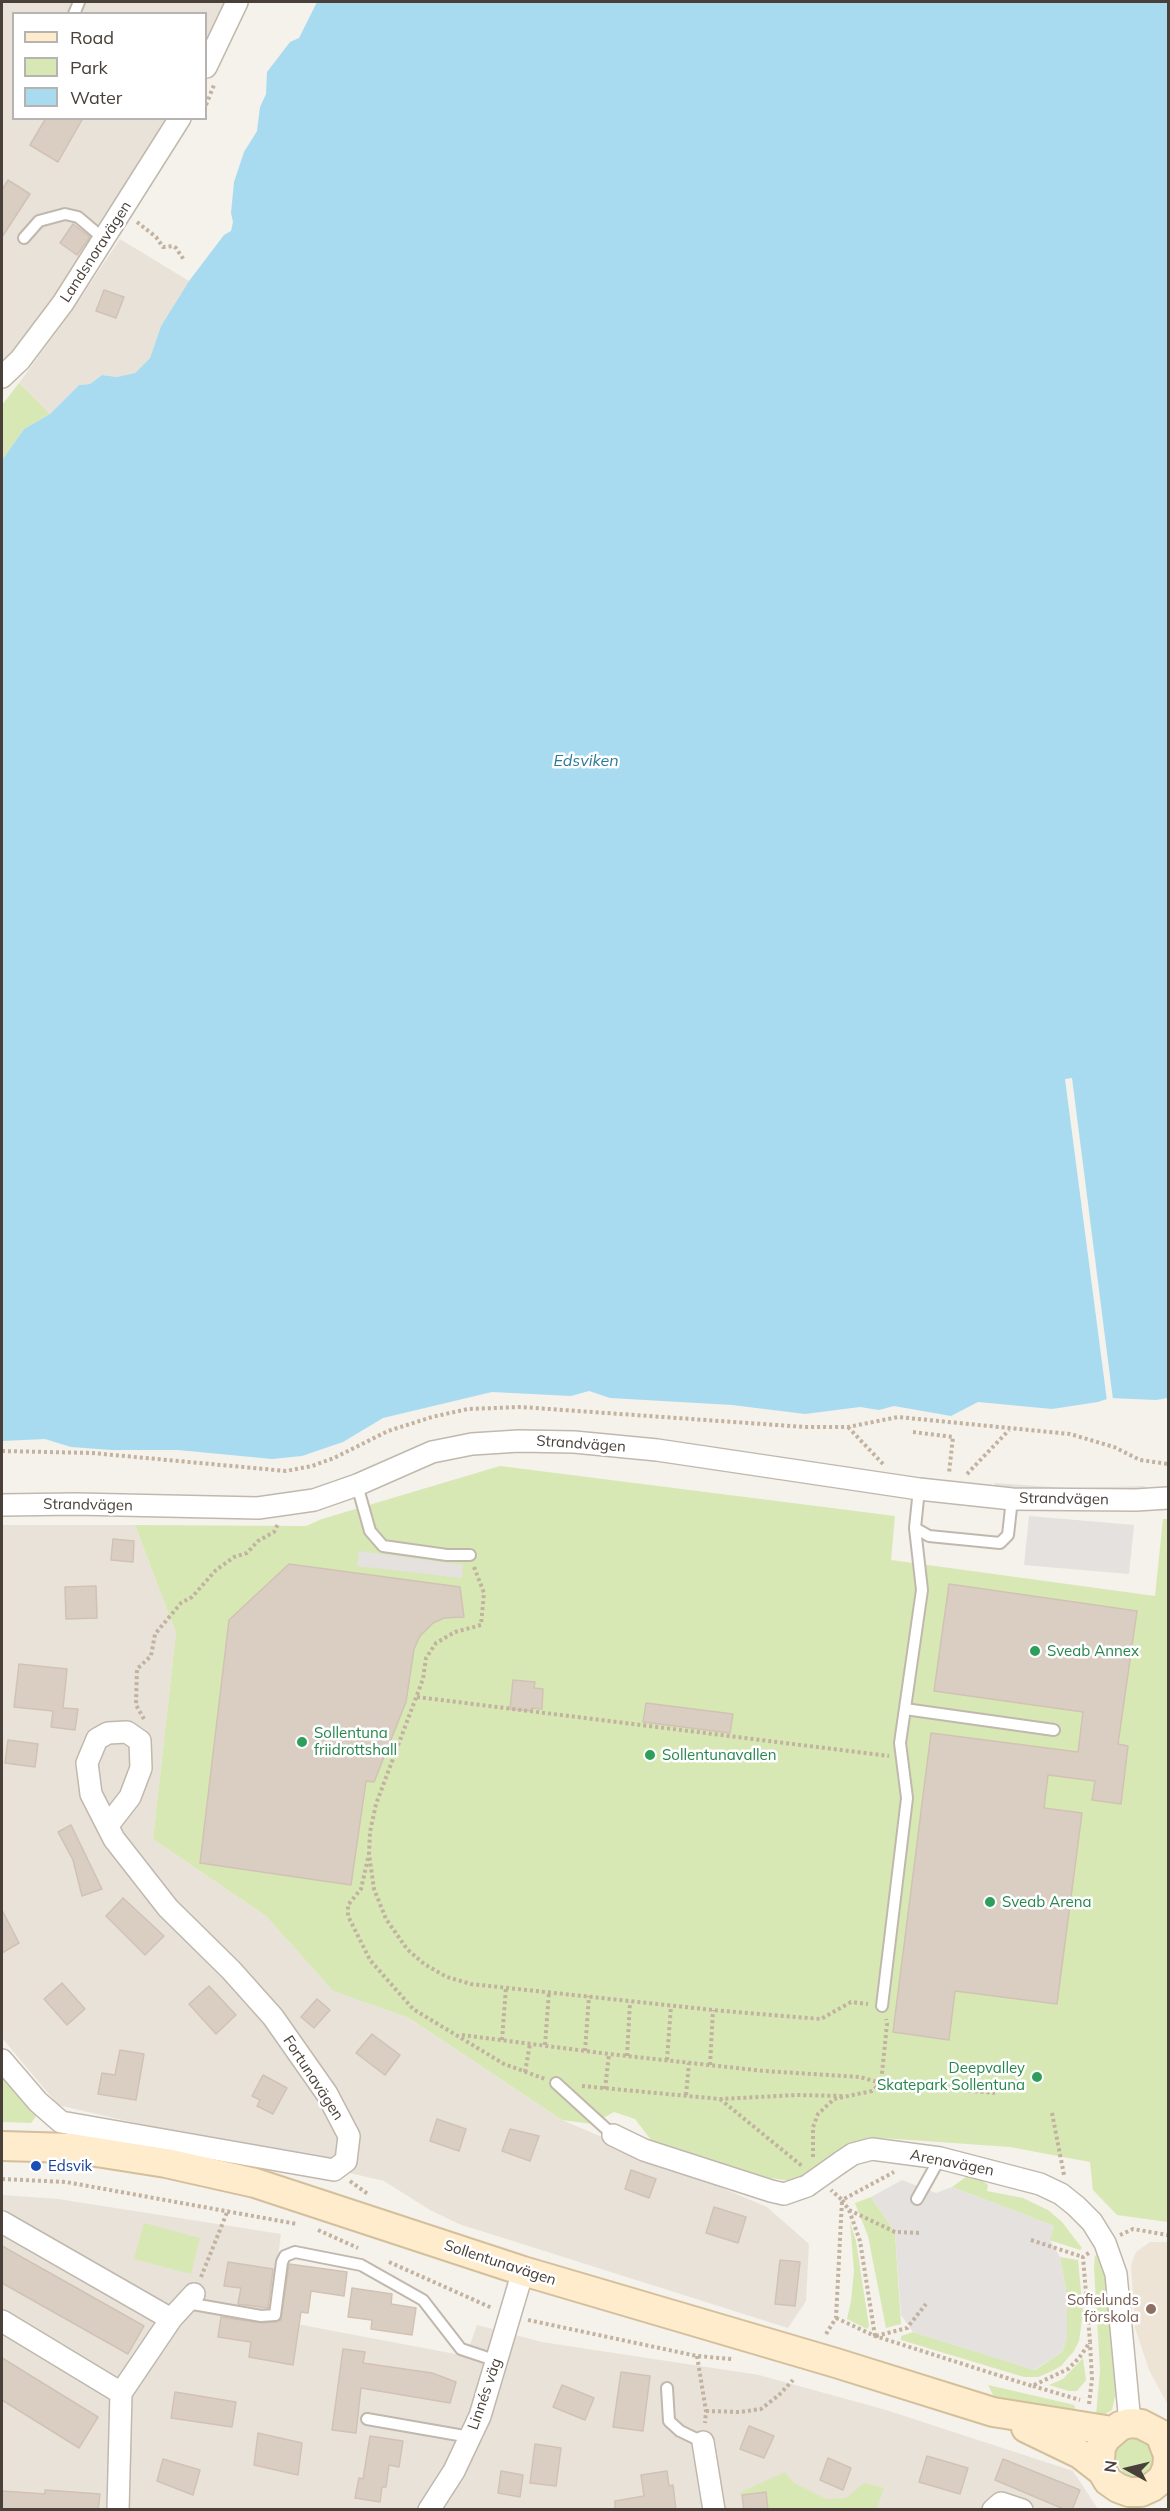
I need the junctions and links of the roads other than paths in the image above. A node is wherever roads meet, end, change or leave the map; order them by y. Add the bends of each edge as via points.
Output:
1 (237, 2) edge
2 (207, 65) edge
3 (179, 120) edge
4 (24, 238) dead end
5 (105, 239) junction
6 (5, 368) edge
7 (357, 1485) junction
8 (919, 1489) junction
9 (1168, 1498) edge
10 (1012, 1499) junction
11 (2, 1505) edge
12 (915, 1528) junction
13 (470, 1555) road end
14 (905, 1710) junction
15 (1054, 1730) dead end
16 (109, 1824) junction
17 (882, 2006) road end
18 (2, 2060) edge
19 (555, 2083) road end
20 (613, 2135) joint
21 (2, 2146) edge
22 (940, 2158) junction
23 (917, 2199) dead end
24 (2, 2222) edge
25 (523, 2271) junction
26 (190, 2298) joint
27 (171, 2319) junction
28 (2, 2321) edge
29 (497, 2361) junction
30 (668, 2388) dead end
31 (121, 2393) junction
32 (993, 2412) junction
33 (367, 2419) dead end
34 (1121, 2427) junction
35 (470, 2437) junction
36 (703, 2442) joint
37 (1168, 2450) edge
38 (1102, 2470) junction
39 (1146, 2495) edge
40 (118, 2510) edge
41 (429, 2510) edge
42 (714, 2510) edge
43 (993, 2510) edge
44 (1022, 2510) edge

1 - 2 street
3 - 5 street, Landsnoravägen
4 - 5 lane via 39,221 65,214 78,217
5 - 6 street, Landsnoravägen via 20,360
7 - 8 street, Strandvägen via 432,1452 519,1441 657,1450
7 - 11 street, Strandvägen via 314,1500 258,1508
7 - 13 lane via 370,1531 383,1546
8 - 10 street, Strandvägen
8 - 12 lane
9 - 10 street, Strandvägen
10 - 12 lane via 1008,1535 999,1543 929,1536
12 - 14 lane via 922,1590
14 - 15 lane
14 - 17 lane via 900,1743 907,1798
16 - 16 street, Fortunavägen via 135,1788 141,1768 140,1741 132,1733 103,1735 93,1745 87,1763 91,1794
16 - 18 street, Fortunavägen via 114,1839 168,1908 273,2017 327,2094 349,2136 346,2161 334,2170 61,2122
19 - 20 lane
20 - 22 street, Arenavägen, bridge via 644,2150 784,2194 807,2186 854,2154 872,2149
21 - 25 street, Sollentunavägen via 81,2150 166,2163 255,2184
22 - 23 lane
22 - 34 street, Arenavägen via 1040,2184 1061,2194 1092,2222 1105,2243 1116,2274
24 - 27 street
25 - 29 street, Linnés väg
25 - 32 street, Sollentunavägen
26 - 27 street
26 - 29 lane via 261,2316 275,2315 285,2256 295,2252 361,2265 423,2300 461,2349
27 - 31 street
28 - 31 street
29 - 35 street, Linnés väg
30 - 36 lane via 669,2421
31 - 40 street
32 - 34 street, Sollentunavägen
32 - 38 street, Sollentunavägen via 1080,2454
33 - 35 lane
34 - 37 street via 1141,2424 1151,2428 1160,2434
34 - 38 street via 1101,2447
35 - 41 street, Linnés väg
36 - 42 street
37 - 39 street via 1162,2479
38 - 39 street via 1118,2488
43 - 44 street via 1001,2503

